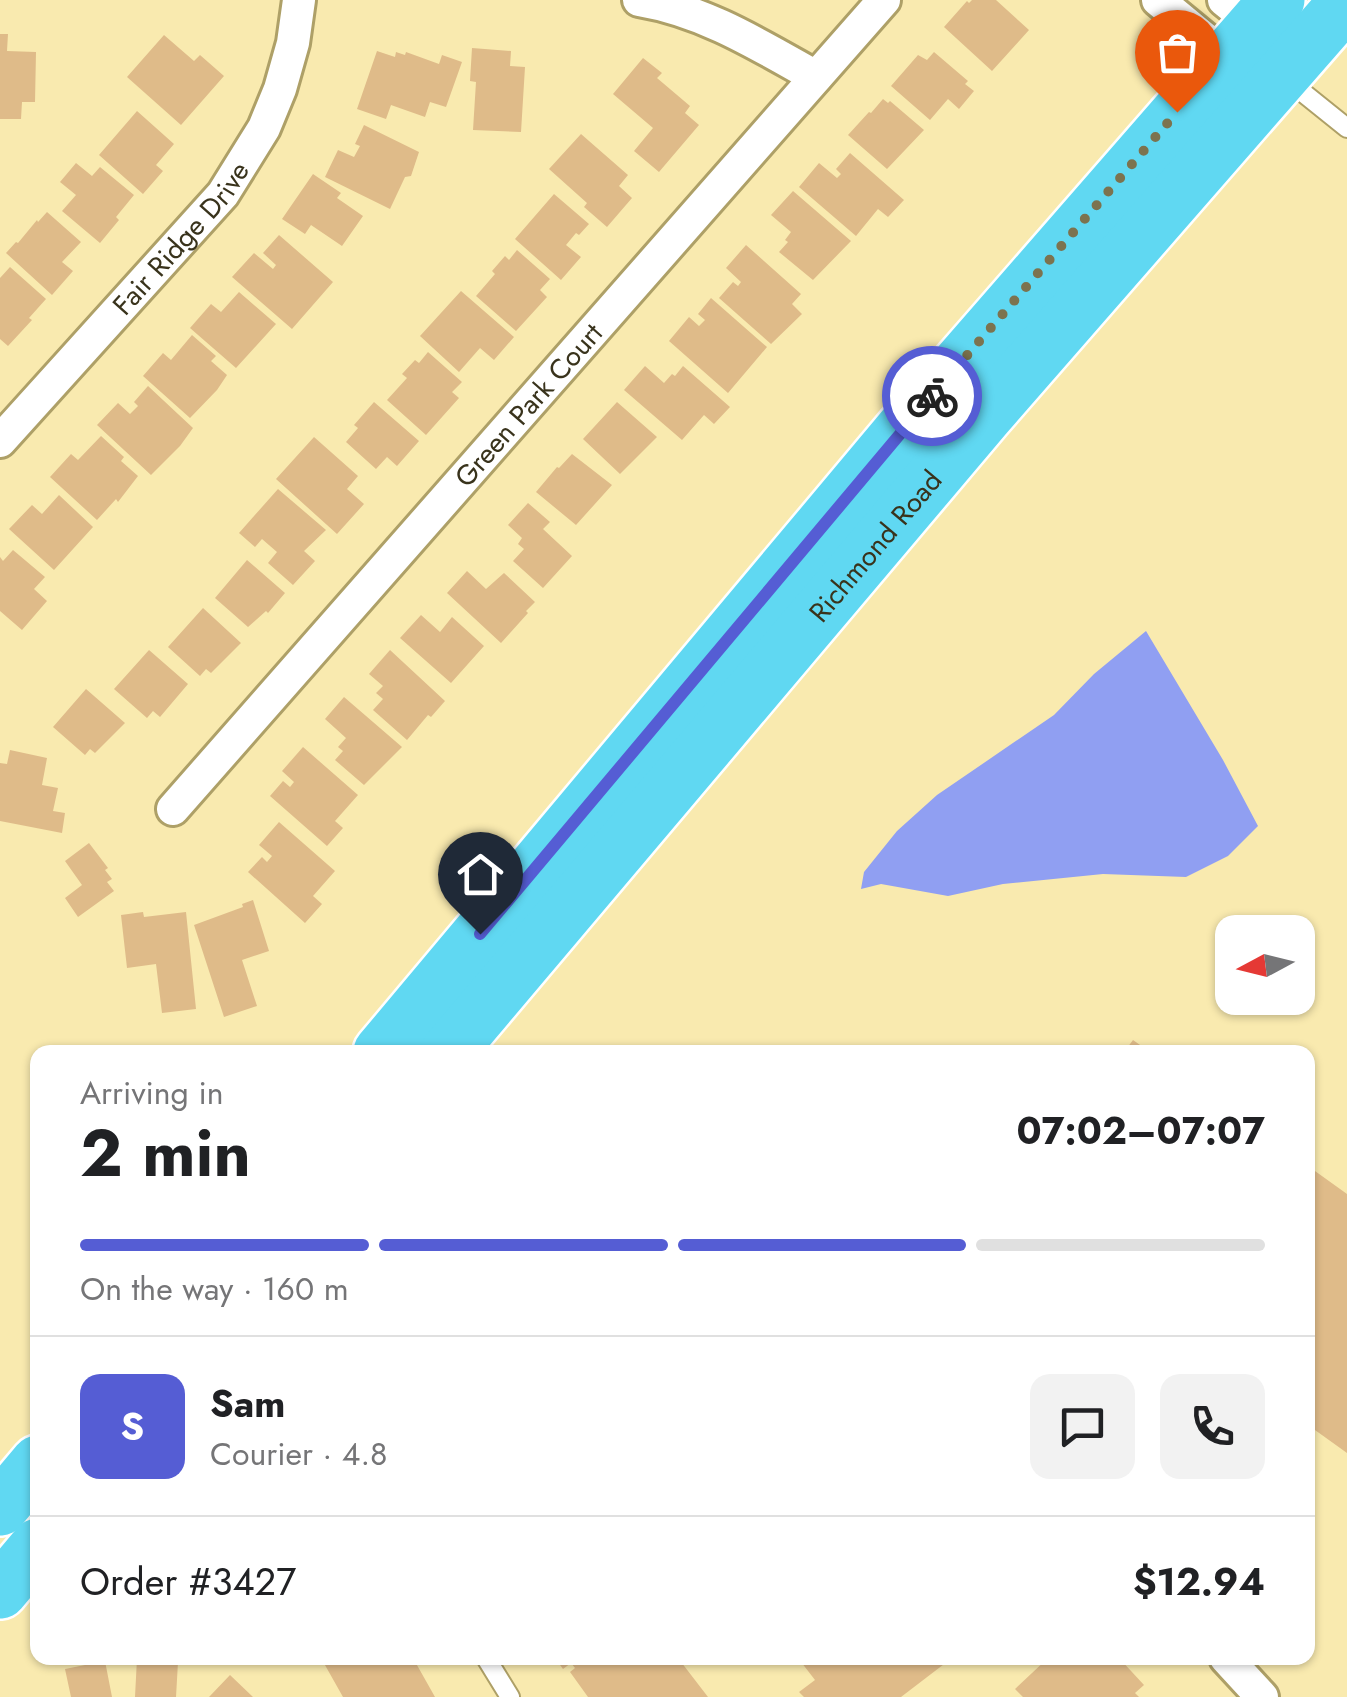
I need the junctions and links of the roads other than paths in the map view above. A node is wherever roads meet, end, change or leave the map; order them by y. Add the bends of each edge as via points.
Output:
1 (299, 0) edge
2 (639, 0) edge
3 (884, 0) edge
4 (1158, 0) edge
5 (1347, 2) edge
6 (1246, 20) edge
7 (1282, 75) junction
8 (816, 77) junction
9 (1347, 128) edge
10 (0, 441) edge
11 (173, 809) dead end
12 (386, 1045) edge
13 (454, 1045) edge
14 (30, 1472) edge
15 (0, 1508) edge
16 (30, 1555) edge
17 (0, 1591) edge
18 (490, 1665) edge
19 (1232, 1665) edge
20 (510, 1697) edge
21 (1262, 1697) edge

1 - 10 street, Fair Ridge Drive via 280,89 224,194
2 - 8 street via 728,28
3 - 8 street, Green Park Court
4 - 6 street
5 - 7 highway, Richmond Road
6 - 7 street
6 - 12 highway, Richmond Road
7 - 9 lane
7 - 13 highway, Richmond Road
8 - 11 street, Green Park Court
14 - 15 highway
16 - 17 highway
18 - 20 lane
19 - 21 street

